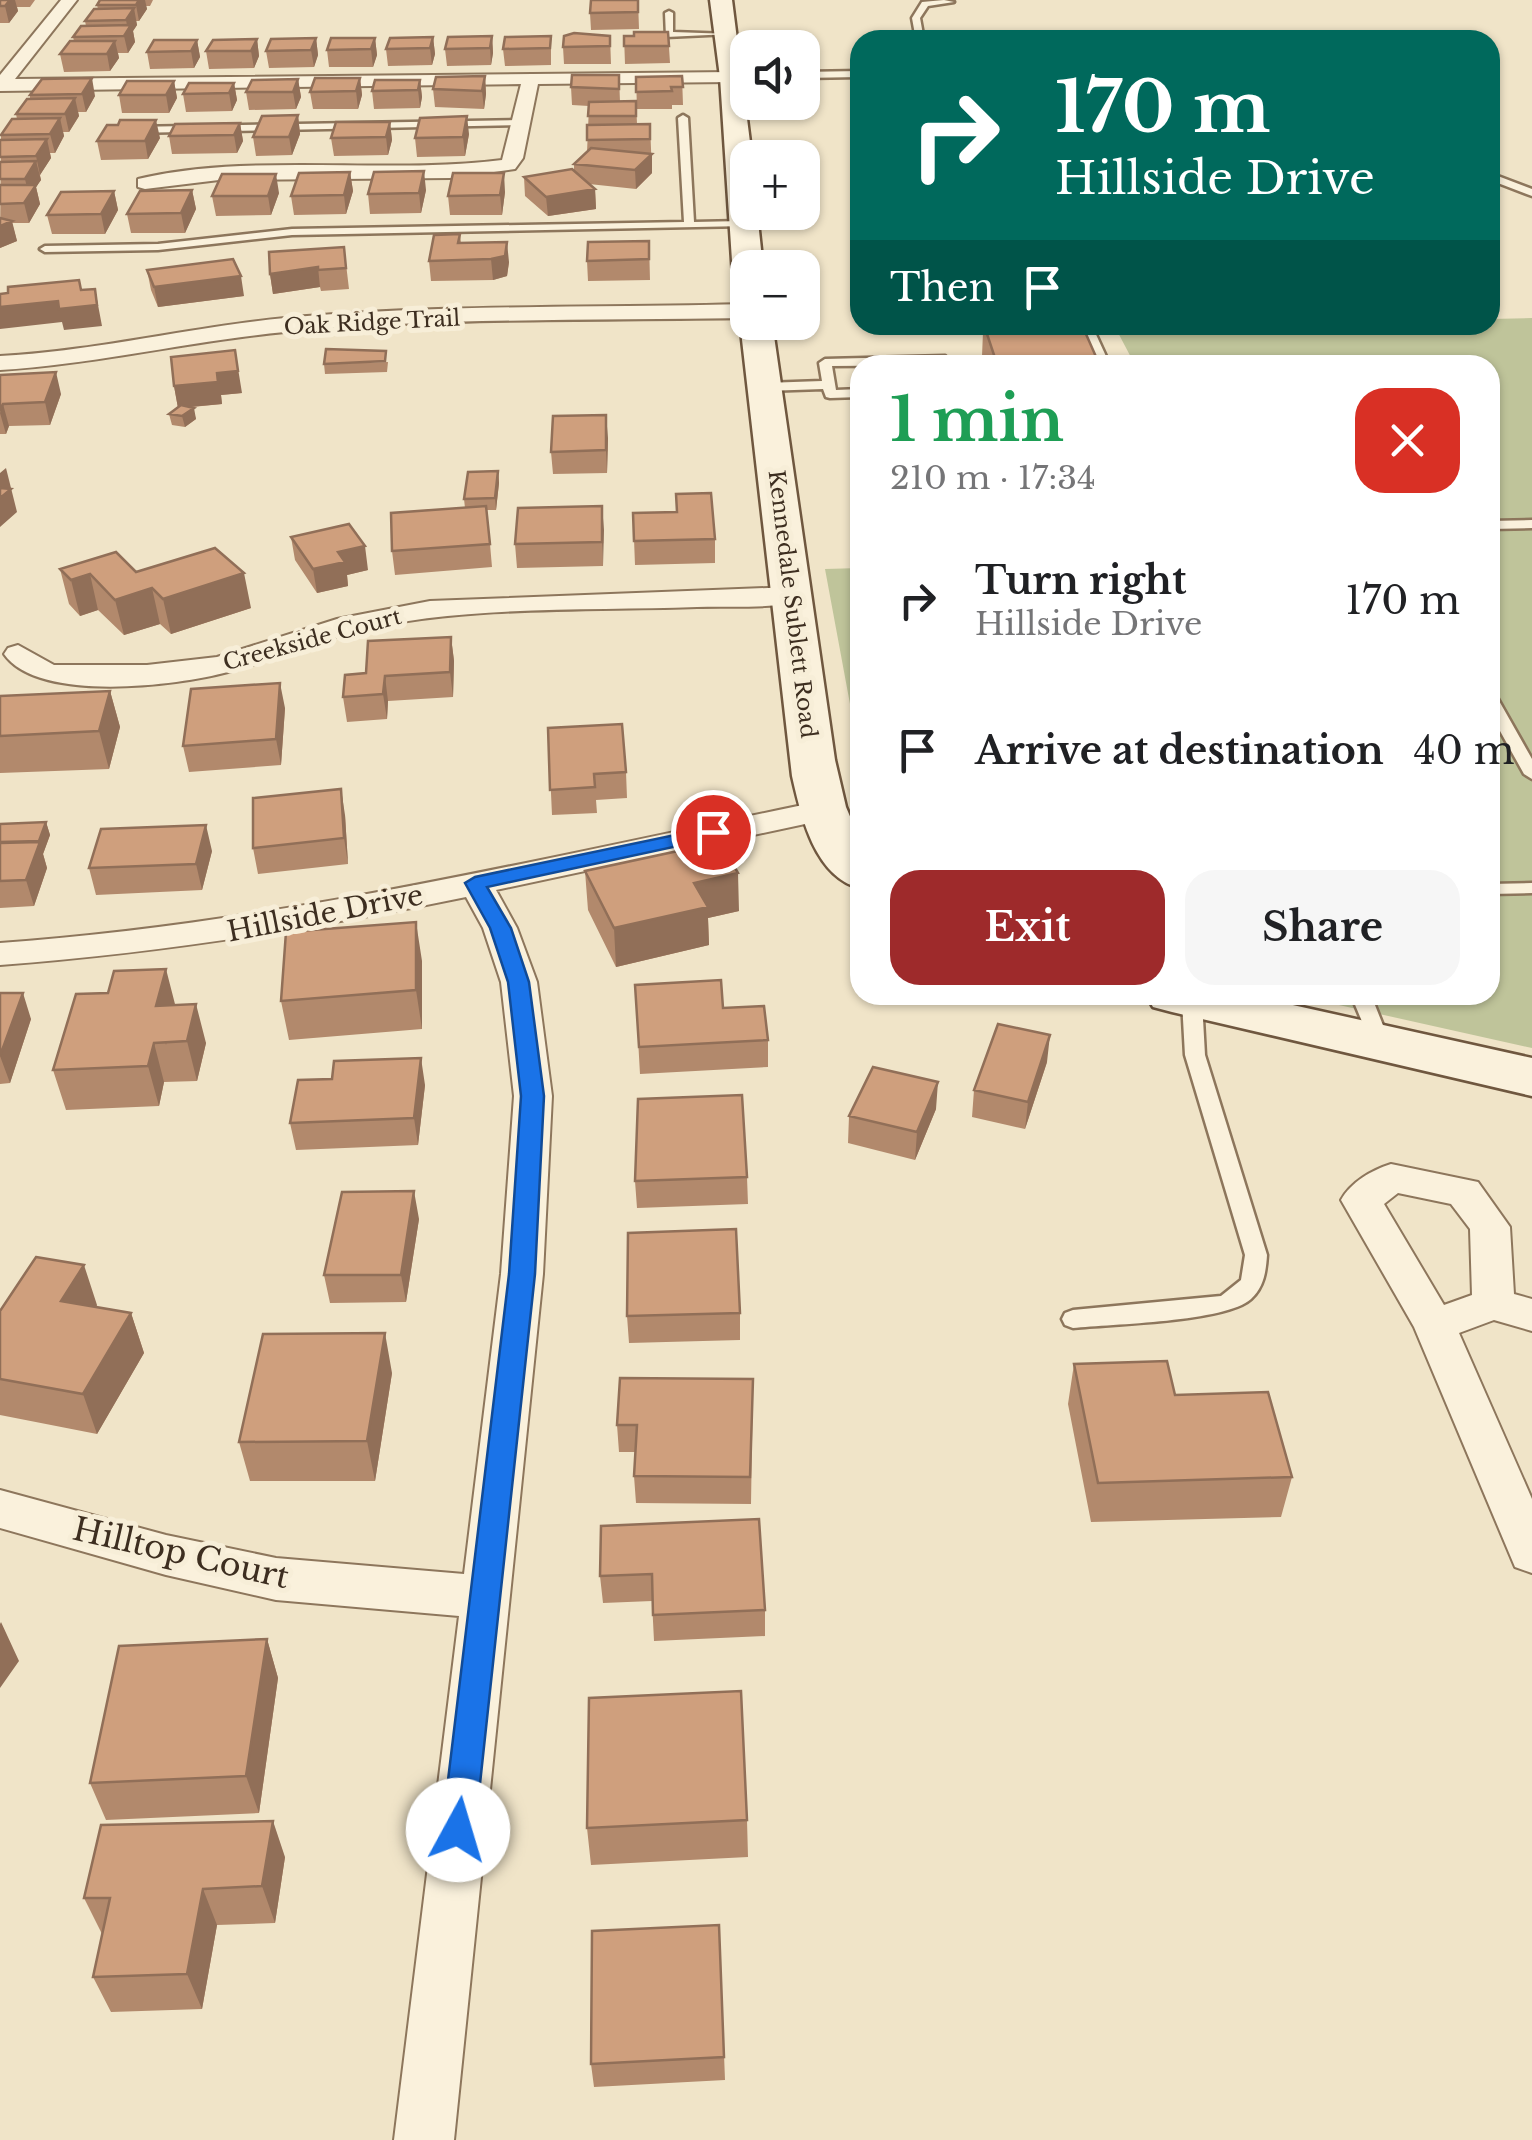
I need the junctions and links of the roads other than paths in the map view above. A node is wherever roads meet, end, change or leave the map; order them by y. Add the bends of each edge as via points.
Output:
1 (69, 0) edge
2 (721, 0) edge
3 (950, 2) edge
4 (670, 13) dead end
5 (918, 30) edge
6 (726, 34) junction
7 (730, 50) edge
8 (850, 74) edge
9 (820, 75) edge
10 (730, 77) edge
11 (531, 78) junction
12 (1, 85) edge
13 (684, 118) dead end
14 (521, 123) junction
15 (125, 130) edge
16 (1500, 180) edge
17 (145, 182) dead end
18 (1532, 193) edge
19 (730, 224) edge
20 (689, 225) junction
21 (44, 249) dead end
22 (730, 312) edge
23 (758, 340) edge
24 (0, 362) edge
25 (850, 362) edge
26 (828, 385) junction
27 (765, 387) junction
28 (850, 393) edge
29 (1532, 524) edge
30 (1500, 525) edge
31 (793, 595) junction
32 (18, 654) dead end
33 (1500, 717) edge
34 (1532, 774) edge
35 (822, 812) junction
36 (850, 863) edge
37 (475, 883) junction
38 (1500, 888) edge
39 (1532, 888) edge
40 (0, 954) edge
41 (1184, 1005) edge
42 (1245, 1005) edge
43 (1370, 1019) edge
44 (1532, 1077) edge
45 (1512, 1310) edge
46 (1073, 1318) dead end
47 (1434, 1325) junction
48 (0, 1508) edge
49 (1532, 1554) edge
50 (484, 1597) junction
51 (424, 2140) edge

1 - 12 street
2 - 6 main road
3 - 5 lane via 924,4
4 - 6 lane via 669,35
6 - 7 main road
8 - 9 lane
10 - 11 street
11 - 12 street
11 - 14 street
13 - 20 lane
14 - 15 lane
14 - 17 street via 514,158 488,169 219,174
16 - 18 lane
19 - 20 lane
20 - 21 lane via 292,232 158,248
22 - 24 street, Oak Ridge Trail via 305,324
23 - 27 main road, Kennedale Sublett Road
25 - 26 lane via 824,363
26 - 27 lane
26 - 28 lane via 830,394
27 - 31 main road, Kennedale Sublett Road
29 - 30 lane
31 - 32 street, Creekside Court via 430,609 347,625 221,665 147,674 46,673
31 - 35 main road, Kennedale Sublett Road
33 - 34 lane
35 - 36 main road, Kennedale Sublett Road
35 - 37 street, Hillside Drive
37 - 40 street, Hillside Drive via 146,944
37 - 50 street via 500,928 518,982 533,1096 522,1274
38 - 39 lane
41 - 46 lane via 1256,1255 1255,1280 1244,1295 1224,1304
42 - 43 main road
43 - 44 main road
45 - 47 street
45 - 47 street via 1490,1227 1464,1192 1391,1178 1361,1200
47 - 49 street
48 - 50 street, Hilltop Court via 276,1579
50 - 51 street

